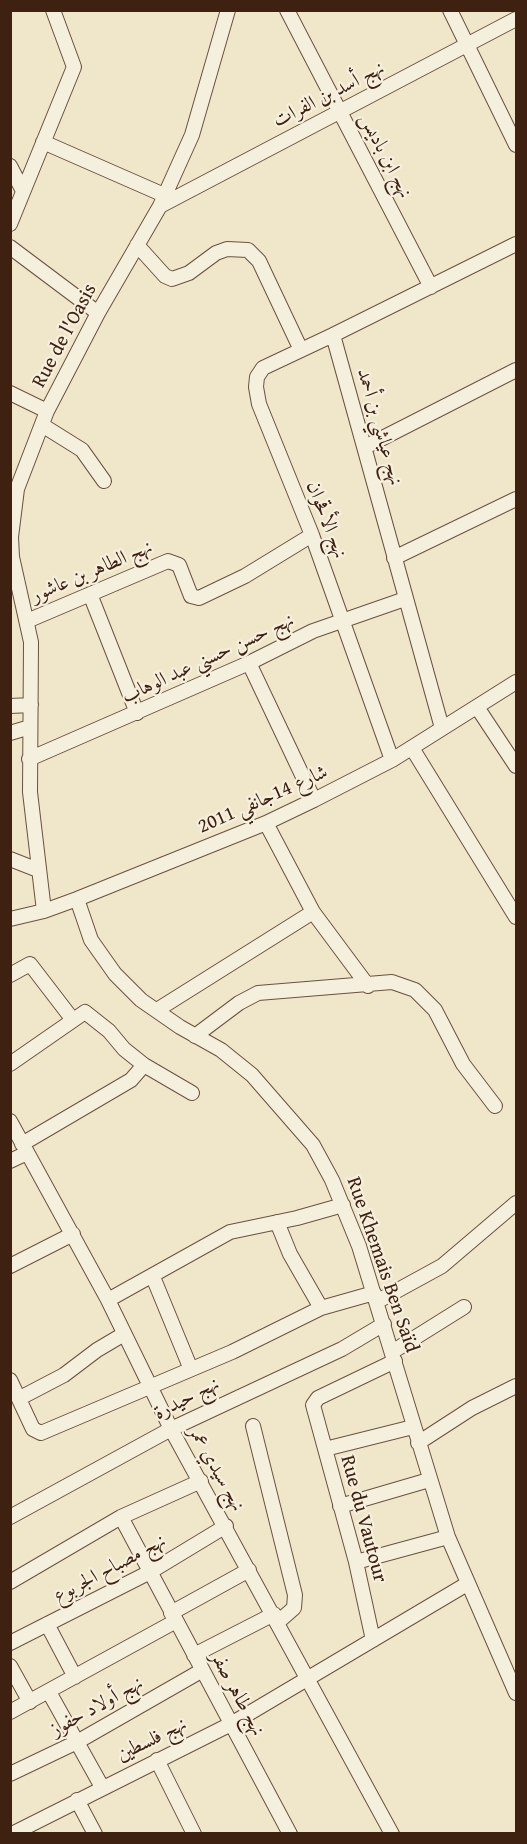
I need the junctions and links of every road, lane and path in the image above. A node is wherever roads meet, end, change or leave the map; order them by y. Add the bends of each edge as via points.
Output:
1 (52, 10) edge
2 (287, 10) edge
3 (450, 10) edge
4 (225, 11) edge
5 (516, 19) edge
6 (469, 46) junction
7 (340, 110) junction
8 (43, 142) junction
9 (516, 145) edge
10 (10, 166) edge
11 (23, 191) junction
12 (162, 201) junction
13 (10, 224) edge
14 (516, 244) edge
15 (137, 245) junction
16 (10, 247) edge
17 (431, 287) junction
18 (98, 313) junction
19 (333, 335) junction
20 (301, 350) junction
21 (516, 370) edge
22 (10, 393) edge
23 (47, 411) junction
24 (42, 425) junction
25 (364, 447) junction
26 (104, 481) dead end
27 (516, 499) edge
28 (312, 535) junction
29 (394, 558) junction
30 (12, 565) edge
31 (90, 594) junction
32 (405, 599) junction
33 (27, 621) junction
34 (343, 621) junction
35 (249, 663) junction
36 (516, 682) edge
37 (31, 705) junction
38 (10, 706) edge
39 (477, 707) junction
40 (137, 713) junction
41 (30, 727) junction
42 (442, 728) junction
43 (10, 733) edge
44 (412, 748) junction
45 (29, 759) junction
46 (392, 760) junction
47 (515, 762) edge
48 (314, 801) junction
49 (266, 823) junction
50 (10, 860) edge
51 (38, 870) junction
52 (77, 899) junction
53 (44, 911) junction
54 (313, 912) junction
55 (515, 913) edge
56 (10, 920) edge
57 (10, 975) edge
58 (368, 986) junction
59 (156, 1010) junction
60 (73, 1020) junction
61 (195, 1036) junction
62 (10, 1064) edge
63 (144, 1065) junction
64 (192, 1092) dead end
65 (495, 1106) dead end
66 (10, 1122) edge
67 (25, 1149) junction
68 (10, 1161) edge
69 (516, 1203) edge
70 (343, 1205) junction
71 (277, 1222) junction
72 (73, 1234) junction
73 (10, 1266) edge
74 (153, 1276) junction
75 (376, 1297) junction
76 (108, 1300) junction
77 (464, 1307) dead end
78 (321, 1308) junction
79 (384, 1324) junction
80 (124, 1334) junction
81 (394, 1357) junction
82 (190, 1367) junction
83 (10, 1380) edge
84 (150, 1385) junction
85 (516, 1386) edge
86 (20, 1398) junction
87 (253, 1426) dead end
88 (413, 1427) junction
89 (171, 1428) junction
90 (418, 1443) junction
91 (325, 1449) junction
92 (429, 1480) junction
93 (201, 1481) junction
94 (340, 1506) junction
95 (10, 1517) edge
96 (121, 1517) junction
97 (226, 1526) junction
98 (448, 1537) junction
99 (356, 1562) junction
100 (249, 1570) junction
101 (150, 1572) junction
102 (10, 1582) edge
103 (467, 1584) junction
104 (174, 1617) junction
105 (276, 1618) junction
106 (47, 1624) junction
107 (10, 1626) edge
108 (373, 1640) junction
109 (14, 1641) edge
110 (194, 1655) junction
111 (10, 1666) edge
112 (201, 1671) junction
113 (75, 1677) junction
114 (308, 1680) junction
115 (49, 1692) junction
116 (516, 1693) edge
117 (30, 1702) junction
118 (10, 1712) edge
119 (231, 1724) junction
120 (77, 1742) junction
121 (156, 1760) junction
122 (10, 1774) edge
123 (102, 1786) junction
124 (77, 1800) junction
125 (12, 1833) edge
126 (94, 1833) edge
127 (194, 1833) edge
128 (290, 1833) edge
129 (392, 1833) edge

1 - 8 street via 74,67
2 - 7 street, نهج ابن باديس
3 - 6 street
4 - 12 street, Rue de l'Oasis via 192,135
5 - 6 street, نهج أسد بن الفرات
6 - 7 street, نهج أسد بن الفرات
6 - 9 street
7 - 12 street, نهج أسد بن الفرات
7 - 17 street, نهج ابن باديس
8 - 11 street
8 - 12 street
10 - 11 street
11 - 13 street
12 - 15 street, Rue de l'Oasis
14 - 17 street
15 - 18 street, Rue de l'Oasis
15 - 20 street via 172,279 189,273 226,249 248,250 259,261
16 - 18 street
17 - 19 street
18 - 23 street, Rue de l'Oasis
19 - 20 street, نهج الأقحوان
19 - 25 street, نهج عياشي بن أحمد
20 - 28 street, نهج الأقحوان via 263,368 256,387 259,404
21 - 25 street
22 - 23 street
23 - 24 street, Rue de l'Oasis
24 - 26 street via 82,450
24 - 30 street, Rue de l'Oasis via 17,489
25 - 29 street, نهج عياشي بن أحمد
27 - 29 street
28 - 31 street, نهج الطاهر بن عاشور via 245,576 199,598 191,596 179,566 168,561
28 - 34 street, نهج الأقحوان
29 - 32 street, نهج عياشي بن أحمد
30 - 33 street, Rue de l'Oasis
31 - 33 street, نهج الطاهر بن عاشور
31 - 40 street
32 - 34 street, نهج حسن حسني عبد الوهاب
32 - 42 street, نهج عياشي بن أحمد
33 - 37 street, Rue de l'Oasis
34 - 35 street, نهج حسن حسني عبد الوهاب via 313,631
34 - 46 street, نهج الأقحوان
35 - 40 street, نهج حسن حسني عبد الوهاب
35 - 48 street
36 - 39 street, شارع 14جانفي 2011
37 - 38 street
37 - 41 street, Rue de l'Oasis
39 - 42 street, شارع 14جانفي 2011
39 - 47 street
40 - 45 street, نهج حسن حسني عبد الوهاب
41 - 43 street
41 - 45 street, Rue de l'Oasis
42 - 44 street, شارع 14جانفي 2011
44 - 46 street, شارع 14جانفي 2011
44 - 55 street
45 - 51 street, Rue de l'Oasis
46 - 48 street, شارع 14جانفي 2011
48 - 49 street, شارع 14جانفي 2011
49 - 52 street, شارع 14جانفي 2011
49 - 54 street
50 - 51 street
51 - 53 street, Rue de l'Oasis
52 - 53 street, شارع 14جانفي 2011
52 - 59 street, Rue Khemais Ben Saïd via 96,949 115,974
53 - 56 street, شارع 14جانفي 2011
54 - 58 street
54 - 59 street
57 - 60 street via 30,964
58 - 61 street via 258,993 239,1002
58 - 65 street via 392,982 415,990 449,1032 463,1064
59 - 61 street, Rue Khemais Ben Saïd
60 - 62 street
60 - 63 street via 85,1012 110,1030 124,1049
61 - 70 street, Rue Khemais Ben Saïd via 221,1050 252,1075 293,1119 313,1145
63 - 64 street
63 - 67 street via 131,1080
66 - 67 street, نهج سيدي عمر
67 - 68 street
67 - 72 street, نهج سيدي عمر
69 - 75 street via 442,1266
70 - 71 street
70 - 75 street, Rue Khemais Ben Saïd
71 - 74 street via 230,1232
71 - 78 street via 290,1254
72 - 73 street
72 - 76 street, نهج سيدي عمر
74 - 76 street
74 - 82 street
75 - 78 street
75 - 79 street, Rue Khemais Ben Saïd
76 - 80 street, نهج سيدي عمر
77 - 81 street
78 - 82 street via 232,1352
79 - 81 street, Rue Khemais Ben Saïd
79 - 89 street, نهج حيدرة via 342,1349
80 - 84 street, نهج سيدي عمر
80 - 86 street via 64,1375
81 - 88 street, Rue Khemais Ben Saïd
81 - 91 street, Rue du Vautour via 318,1398 314,1408
82 - 84 street
83 - 86 street
84 - 86 street via 41,1433 33,1429
84 - 89 street, نهج سيدي عمر
85 - 90 street via 472,1408
87 - 105 street via 295,1595 294,1608
88 - 90 street, Rue Khemais Ben Saïd
88 - 91 street
89 - 93 street, نهج سيدي عمر
89 - 95 street, نهج حيدرة
90 - 92 street, Rue Khemais Ben Saïd
91 - 94 street, Rue du Vautour
92 - 94 street
92 - 98 street, Rue Khemais Ben Saïd
93 - 96 street
93 - 97 street, نهج سيدي عمر
94 - 99 street, Rue du Vautour
96 - 101 street, نهج طاهر صفر
96 - 102 street
97 - 100 street, نهج سيدي عمر
97 - 101 street, نهج مصباح الجربوع
98 - 99 street
98 - 103 street, Rue Khemais Ben Saïd
99 - 108 street, Rue du Vautour
100 - 104 street
100 - 105 street, نهج سيدي عمر
101 - 104 street, نهج طاهر صفر
101 - 106 street, نهج مصباح الجربوع
103 - 108 street, نهج فلسطين
103 - 116 street, Rue Khemais Ben Saïd
104 - 110 street, نهج طاهر صفر
104 - 113 street
105 - 110 street
105 - 114 street, نهج سيدي عمر
106 - 109 street, نهج مصباح الجربوع
106 - 113 street
107 - 109 street
108 - 114 street, نهج فلسطين
110 - 112 street, نهج طاهر صفر
111 - 117 street
112 - 119 street, نهج طاهر صفر
112 - 120 street, نهج أولاد حفوز
113 - 115 street
114 - 119 street, نهج فلسطين
114 - 129 street, نهج سيدي عمر
115 - 117 street
115 - 120 street
117 - 118 street
119 - 121 street, نهج فلسطين
119 - 128 street, نهج طاهر صفر
120 - 122 street, نهج أولاد حفوز
120 - 123 street
121 - 123 street, نهج فلسطين
121 - 127 street
123 - 124 street, نهج فلسطين
124 - 125 street, نهج فلسطين
124 - 126 street

